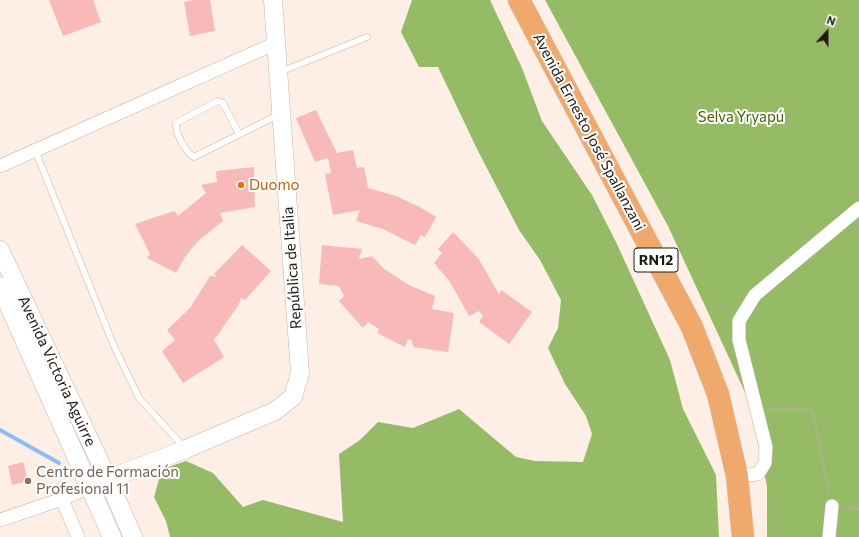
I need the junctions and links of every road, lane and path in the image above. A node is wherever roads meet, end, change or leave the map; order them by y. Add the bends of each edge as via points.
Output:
1 (273, 0) edge
2 (519, 0) edge
3 (367, 37) dead end
4 (276, 42) junction
5 (278, 72) junction
6 (281, 113) junction
7 (239, 134) junction
8 (35, 150) junction
9 (0, 166) edge
10 (859, 208) edge
11 (0, 250) edge
12 (0, 286) edge
13 (755, 409) junction
14 (186, 449) junction
15 (737, 476) junction
16 (108, 479) junction
17 (90, 488) junction
18 (62, 498) junction
19 (832, 506) joint
20 (0, 520) edge
21 (78, 537) edge
22 (112, 537) edge
23 (133, 537) edge
24 (743, 537) edge
25 (829, 537) edge

1 - 4 main road, República de Italia
2 - 15 highway, Avenida Ernesto José Spallanzani / RN12 via 692,327 718,394
3 - 5 lane
4 - 5 main road, República de Italia
4 - 8 street
5 - 6 main road, República de Italia
6 - 7 lane
6 - 14 main road, República de Italia via 300,373 293,397 275,411
7 - 7 lane via 194,157 189,154 176,124 218,102 223,103
8 - 9 street
8 - 14 lane via 114,346 139,398
10 - 13 street via 755,295 740,321 739,340
11 - 16 main road, Avenida Victoria Aguirre
12 - 17 main road, Avenida Victoria Aguirre
13 - 15 street via 766,447 765,463 758,474
13 - 19 path via 812,409
14 - 16 main road
15 - 24 highway, Avenida Ernesto José Spallanzani / RN12
16 - 17 street
16 - 23 main road, Avenida Victoria Aguirre
17 - 18 street
17 - 22 main road, Avenida Victoria Aguirre
18 - 20 street
18 - 21 street
19 - 25 street

